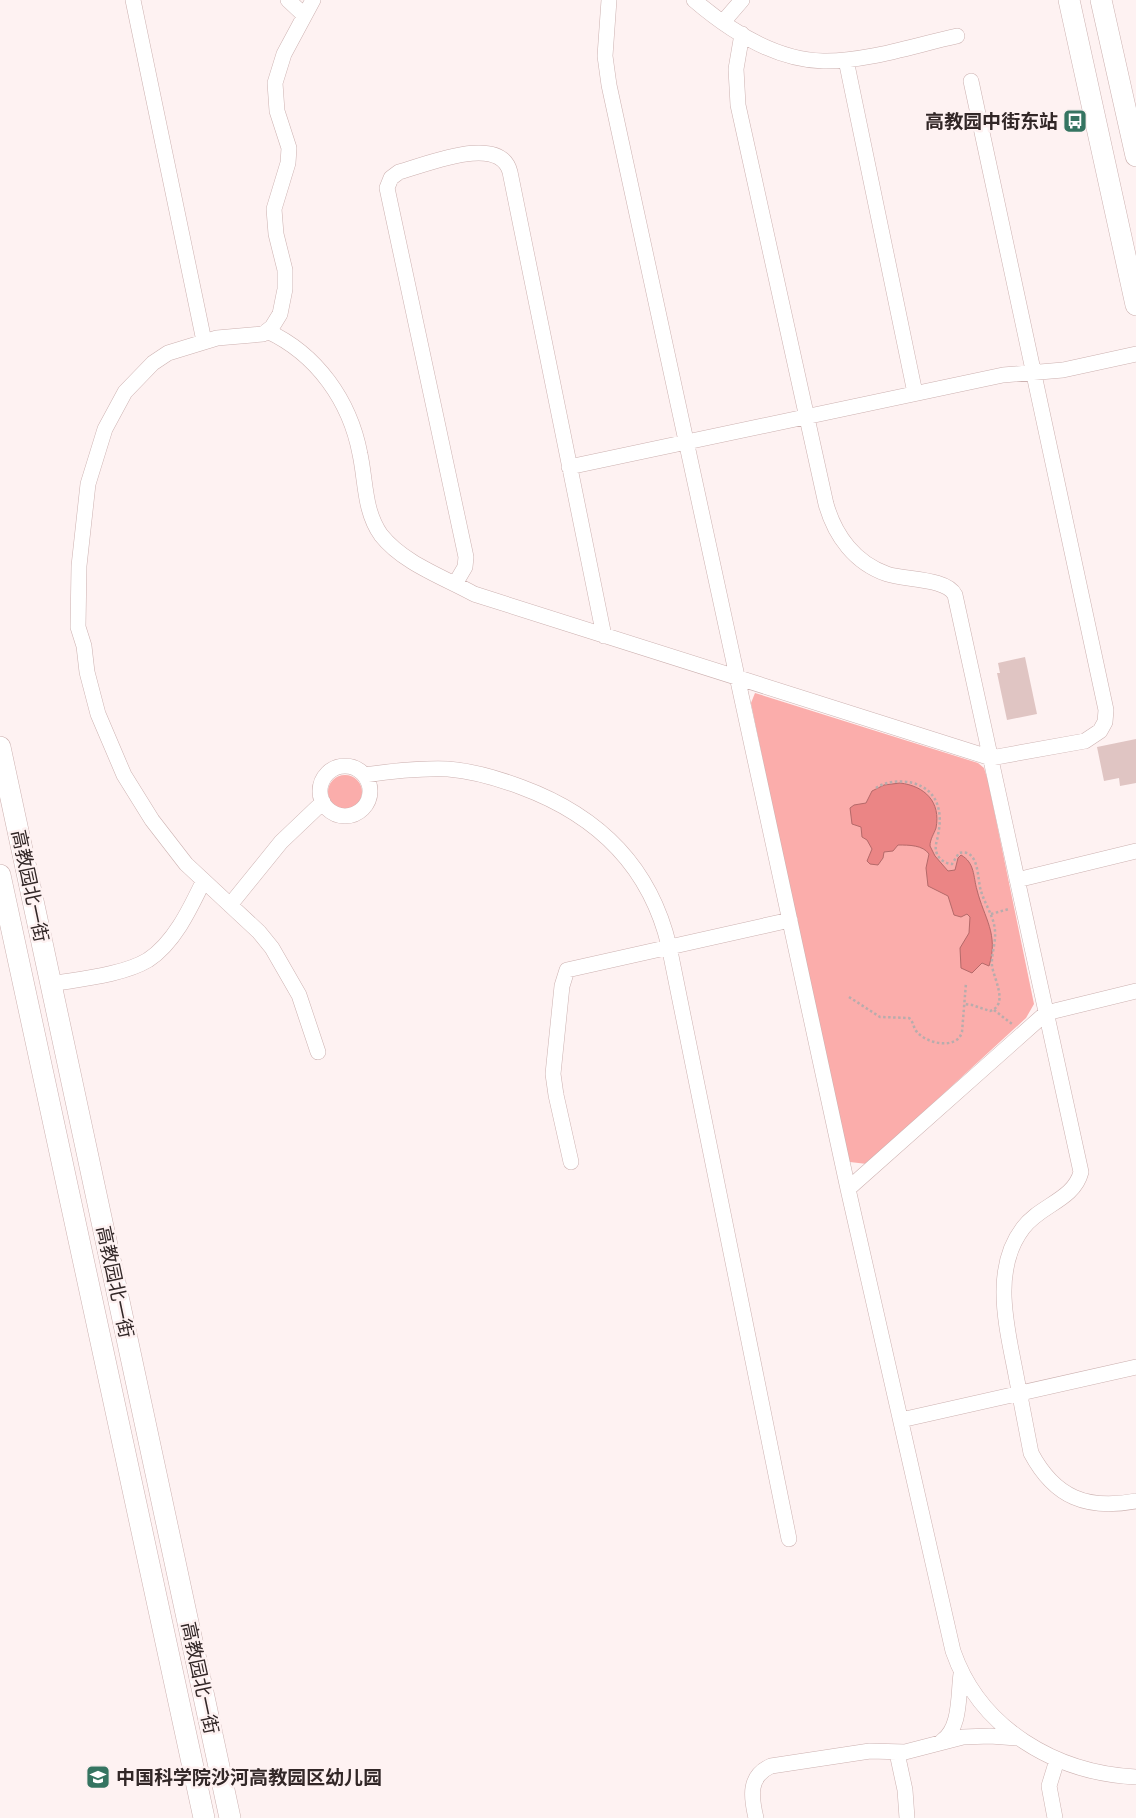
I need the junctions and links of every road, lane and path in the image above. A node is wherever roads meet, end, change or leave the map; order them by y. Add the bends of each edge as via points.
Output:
1 (133, 0) edge
2 (288, 0) edge
3 (313, 0) edge
4 (610, 0) edge
5 (694, 0) edge
6 (742, 0) edge
7 (1069, 0) edge
8 (1101, 0) edge
9 (304, 15) junction
10 (723, 22) junction
11 (742, 34) junction
12 (957, 36) dead end
13 (846, 60) junction
14 (971, 81) dead end
15 (1136, 156) edge
16 (1136, 305) edge
17 (267, 332) junction
18 (204, 341) junction
19 (1136, 354) edge
20 (1032, 373) junction
21 (915, 394) junction
22 (806, 416) junction
23 (688, 442) junction
24 (569, 467) junction
25 (455, 584) junction
26 (604, 636) junction
27 (737, 678) junction
28 (0, 747) edge
29 (991, 758) junction
30 (364, 775) junction
31 (876, 788) dead end
32 (323, 802) junction
33 (1136, 851) edge
34 (1136, 860) edge
35 (0, 875) edge
36 (203, 882) junction
37 (1018, 885) junction
38 (230, 905) junction
39 (790, 920) junction
40 (669, 946) junction
41 (966, 983) dead end
42 (51, 984) junction
43 (1136, 991) edge
44 (849, 997) dead end
45 (964, 1004) junction
46 (994, 1010) junction
47 (1046, 1013) junction
48 (1022, 1034) junction
49 (318, 1052) dead end
50 (571, 1162) dead end
51 (848, 1189) junction
52 (1136, 1367) edge
53 (1020, 1394) junction
54 (901, 1420) junction
55 (1136, 1501) edge
56 (789, 1539) dead end
57 (961, 1674) junction
58 (1017, 1738) junction
59 (942, 1741) junction
60 (897, 1753) junction
61 (1057, 1760) junction
62 (1136, 1777) edge
63 (204, 1818) edge
64 (230, 1818) edge
65 (756, 1818) edge
66 (907, 1818) edge
67 (1055, 1818) edge

1 - 18 street
2 - 9 street
3 - 9 street
4 - 23 street via 605,40 606,66
5 - 10 street
6 - 10 street
7 - 16 street
8 - 15 street
9 - 17 street via 284,54 275,83 274,101 290,157 274,209 276,234 284,259 285,289 280,314
10 - 11 street
11 - 13 street via 789,55 821,61
11 - 22 street via 736,69 738,105
12 - 13 street
13 - 21 street
14 - 20 street
17 - 18 street
17 - 25 street via 290,344 309,360 343,401 357,439 368,510 382,535 403,556
18 - 36 street via 168,353 153,363 125,392 109,421 86,493 78,610 78,633 84,646 90,683 115,758 152,820
19 - 20 street
20 - 21 street via 1003,375
20 - 29 street via 1106,716 1100,731 1085,741
21 - 22 street
22 - 23 street
22 - 29 street via 832,525 857,558 885,574 942,584 953,591
23 - 24 street
23 - 27 street
24 - 25 street via 508,165 497,155 476,152 394,174 387,188 388,196 466,557 465,567
24 - 26 street
25 - 26 street via 489,600
26 - 27 street
27 - 29 street
27 - 39 street
28 - 42 street, 高教园北一街
29 - 37 street
30 - 32 street via 350,767 333,769 322,782
30 - 32 street via 370,790 369,799 360,812 338,815
30 - 40 street via 432,769 463,771 509,782 568,807 612,842 634,868 657,905
31 - 46 path via 907,781 923,786 933,794 939,810 937,855 947,864 952,864 964,852 977,864 980,889 995,933 992,965 999,1000
32 - 38 street via 281,842
33 - 37 street
34 - 37 street
35 - 63 street, 高教园北一街
36 - 38 street
36 - 42 street via 171,937 148,960 121,970
37 - 47 street
38 - 49 street via 259,932 284,965
39 - 40 street
39 - 51 street
40 - 50 street via 574,967 564,976 553,1080
40 - 56 street
41 - 45 path
42 - 64 street, 高教园北一街
43 - 47 street
44 - 45 path via 880,1017 909,1018 921,1036 943,1044 953,1043 962,1035
45 - 46 path via 972,1004 984,1011
46 - 48 path
47 - 48 street
47 - 53 street via 1081,1172 1074,1188 1026,1224 1015,1241 1009,1260 1004,1310
48 - 51 street
51 - 54 street
52 - 53 street
53 - 54 street
53 - 55 street via 1032,1453 1042,1472 1056,1486 1085,1502
54 - 57 street via 946,1627
57 - 58 street via 998,1723
57 - 59 street via 954,1728
58 - 59 street via 977,1736
58 - 61 street
59 - 60 street
60 - 65 street via 870,1751 764,1769 752,1786
60 - 66 street
61 - 62 street via 1099,1773
61 - 67 street via 1049,1792

